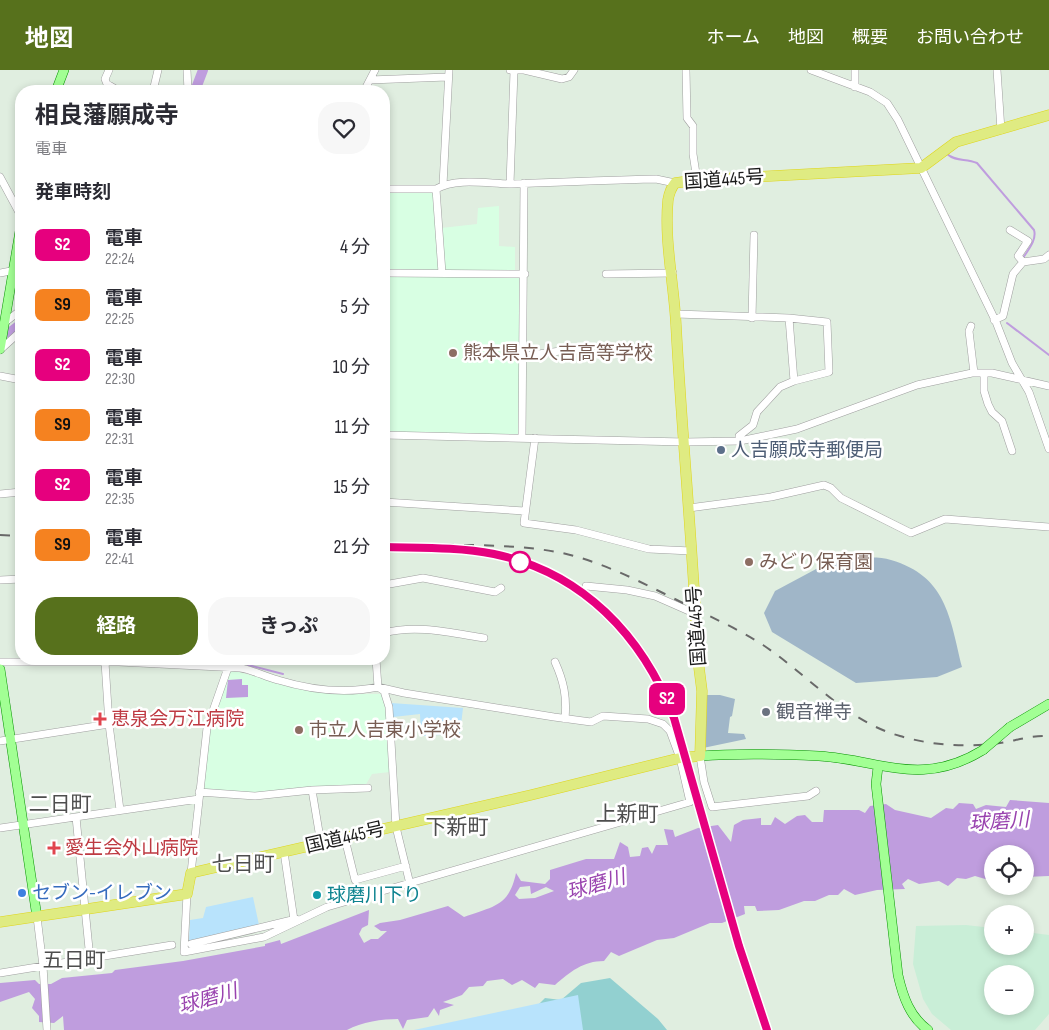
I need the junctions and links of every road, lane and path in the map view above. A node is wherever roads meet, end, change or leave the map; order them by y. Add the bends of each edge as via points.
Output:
1 (64, 70) edge
2 (109, 70) edge
3 (158, 70) edge
4 (187, 70) edge
5 (375, 70) edge
6 (512, 70) edge
7 (574, 70) edge
8 (686, 70) edge
9 (811, 70) edge
10 (855, 70) edge
11 (997, 70) edge
12 (448, 73) edge
13 (370, 80) junction
14 (58, 85) edge
15 (108, 85) edge
16 (154, 85) edge
17 (188, 85) edge
18 (367, 85) edge
19 (855, 87) junction
20 (1049, 114) edge
21 (1001, 130) junction
22 (921, 168) junction
23 (0, 176) edge
24 (696, 180) junction
25 (524, 183) junction
26 (675, 183) junction
27 (510, 184) junction
28 (440, 187) junction
29 (390, 189) edge
30 (15, 205) edge
31 (1010, 230) dead end
32 (754, 235) dead end
33 (1049, 255) edge
34 (1023, 262) junction
35 (15, 270) edge
36 (0, 273) edge
37 (390, 273) edge
38 (442, 273) junction
39 (673, 273) junction
40 (15, 274) edge
41 (525, 274) junction
42 (606, 274) dead end
43 (676, 314) junction
44 (15, 315) edge
45 (752, 318) junction
46 (789, 318) junction
47 (994, 320) junction
48 (2, 325) edge
49 (971, 326) dead end
50 (15, 336) edge
51 (582, 348) dead end
52 (0, 349) edge
53 (524, 356) junction
54 (974, 373) junction
55 (984, 373) junction
56 (0, 376) edge
57 (1021, 378) junction
58 (15, 379) edge
59 (794, 381) junction
60 (1049, 386) edge
61 (390, 435) edge
62 (522, 438) junction
63 (535, 438) junction
64 (740, 441) junction
65 (685, 442) junction
66 (1049, 449) edge
67 (1012, 450) dead end
68 (15, 493) edge
69 (0, 494) edge
70 (390, 502) edge
71 (689, 508) junction
72 (525, 511) junction
73 (1049, 527) edge
74 (691, 550) junction
75 (15, 579) edge
76 (0, 580) edge
77 (390, 583) edge
78 (586, 586) dead end
79 (501, 588) dead end
80 (696, 614) junction
81 (390, 631) edge
82 (484, 638) dead end
83 (0, 662) edge
84 (15, 662) edge
85 (555, 662) dead end
86 (105, 665) edge
87 (187, 665) edge
88 (229, 665) edge
89 (376, 665) edge
90 (228, 668) junction
91 (0, 669) edge
92 (378, 687) junction
93 (1049, 704) edge
94 (565, 719) junction
95 (109, 724) junction
96 (10, 740) junction
97 (0, 741) edge
98 (700, 756) junction
99 (680, 758) junction
100 (878, 767) junction
101 (368, 788) dead end
102 (312, 790) junction
103 (816, 791) dead end
104 (199, 796) junction
105 (120, 810) junction
106 (76, 817) junction
107 (23, 824) junction
108 (396, 827) junction
109 (0, 828) edge
110 (345, 839) junction
111 (321, 844) junction
112 (284, 852) junction
113 (406, 866) junction
114 (192, 873) junction
115 (410, 884) junction
116 (187, 894) junction
117 (86, 910) junction
118 (314, 915) junction
119 (37, 917) junction
120 (294, 920) junction
121 (0, 922) edge
122 (192, 944) dead end
123 (172, 945) dead end
124 (90, 958) junction
125 (43, 969) junction
126 (0, 972) edge
127 (47, 1030) edge
128 (928, 1030) edge

1 - 14 main road
2 - 15 street via 105,79
3 - 16 street
4 - 17 street
5 - 13 street
6 - 7 street via 562,79 569,77
6 - 27 street
8 - 24 street via 687,118 693,126 692,154
9 - 19 street
10 - 19 street
11 - 21 street
12 - 13 street
12 - 28 street
13 - 18 street
19 - 22 street via 887,103
20 - 21 highway
21 - 22 highway via 956,142
22 - 24 highway, 国道445号
22 - 47 street
23 - 30 street
24 - 26 highway, 国道445号
25 - 26 street via 656,178
25 - 27 street
25 - 41 street
26 - 39 highway, 国道445号 via 668,201
27 - 28 street via 474,183
28 - 29 street
28 - 38 street
31 - 34 street via 1028,240 1018,256
32 - 45 street
33 - 34 street via 1044,259
34 - 47 street via 1013,274 1003,316
35 - 36 street
37 - 38 street
38 - 41 street
39 - 42 street
39 - 43 highway, 国道445号
40 - 48 main road
41 - 53 street
43 - 45 street
43 - 65 highway, 国道445号
44 - 48 street
45 - 46 street
46 - 59 street
46 - 59 street via 827,322 830,372
47 - 57 street
48 - 52 main road
49 - 54 street
50 - 52 street
51 - 53 street
53 - 62 street
54 - 55 street
54 - 64 street via 917,385 798,429
55 - 57 street
55 - 67 street via 988,404 1002,421
56 - 58 street
57 - 60 street
57 - 66 street
59 - 64 street via 780,387 757,412 754,425 739,436
61 - 62 street
62 - 63 street
63 - 65 street
63 - 72 street
64 - 65 street
65 - 71 highway, 国道445号
68 - 69 street
70 - 72 street
71 - 73 street via 771,497 824,485 840,498 911,533 945,519
71 - 74 highway, 国道445号
72 - 74 street via 524,523 576,530 649,549
74 - 80 highway, 国道445号
75 - 76 street
77 - 79 street via 423,578 495,592
78 - 80 street via 655,596
80 - 98 highway, 国道445号 via 702,691
81 - 82 street via 428,631
83 - 84 street
85 - 94 street via 567,697
86 - 95 street
87 - 90 street
88 - 90 street
89 - 92 street
90 - 92 street via 247,669 276,680 337,691
90 - 104 street via 207,728
91 - 96 main road
92 - 94 street
92 - 108 street via 384,691 389,707
93 - 100 main road, bridge via 1010,727 969,758 942,767 913,770
94 - 99 street via 591,722 603,716 648,719 663,724 670,731
95 - 96 street
95 - 105 street
96 - 97 street
96 - 107 main road
98 - 99 highway, 国道445号
98 - 100 main road via 752,753 820,756
98 - 103 street via 712,807 808,796
99 - 108 highway, 国道445号
99 - 115 street via 690,802
100 - 128 main road via 876,784 898,976 905,1001 920,1024
101 - 102 street
102 - 104 street via 254,796
102 - 111 street
104 - 105 street
104 - 114 street
105 - 106 street
106 - 107 street
106 - 117 street
107 - 109 street
107 - 119 main road
108 - 110 highway, 国道445号
108 - 113 street
110 - 111 highway, 国道445号
110 - 113 street via 354,880
111 - 112 highway, 国道445号
112 - 114 highway, 国道445号
112 - 120 street
113 - 115 street
114 - 116 highway
115 - 118 street via 327,907
116 - 117 highway
116 - 118 street via 184,952 264,938
117 - 119 highway
117 - 124 street
118 - 120 street
119 - 121 highway
119 - 125 street
120 - 122 street
123 - 124 street
124 - 125 street
125 - 126 street
125 - 127 street

